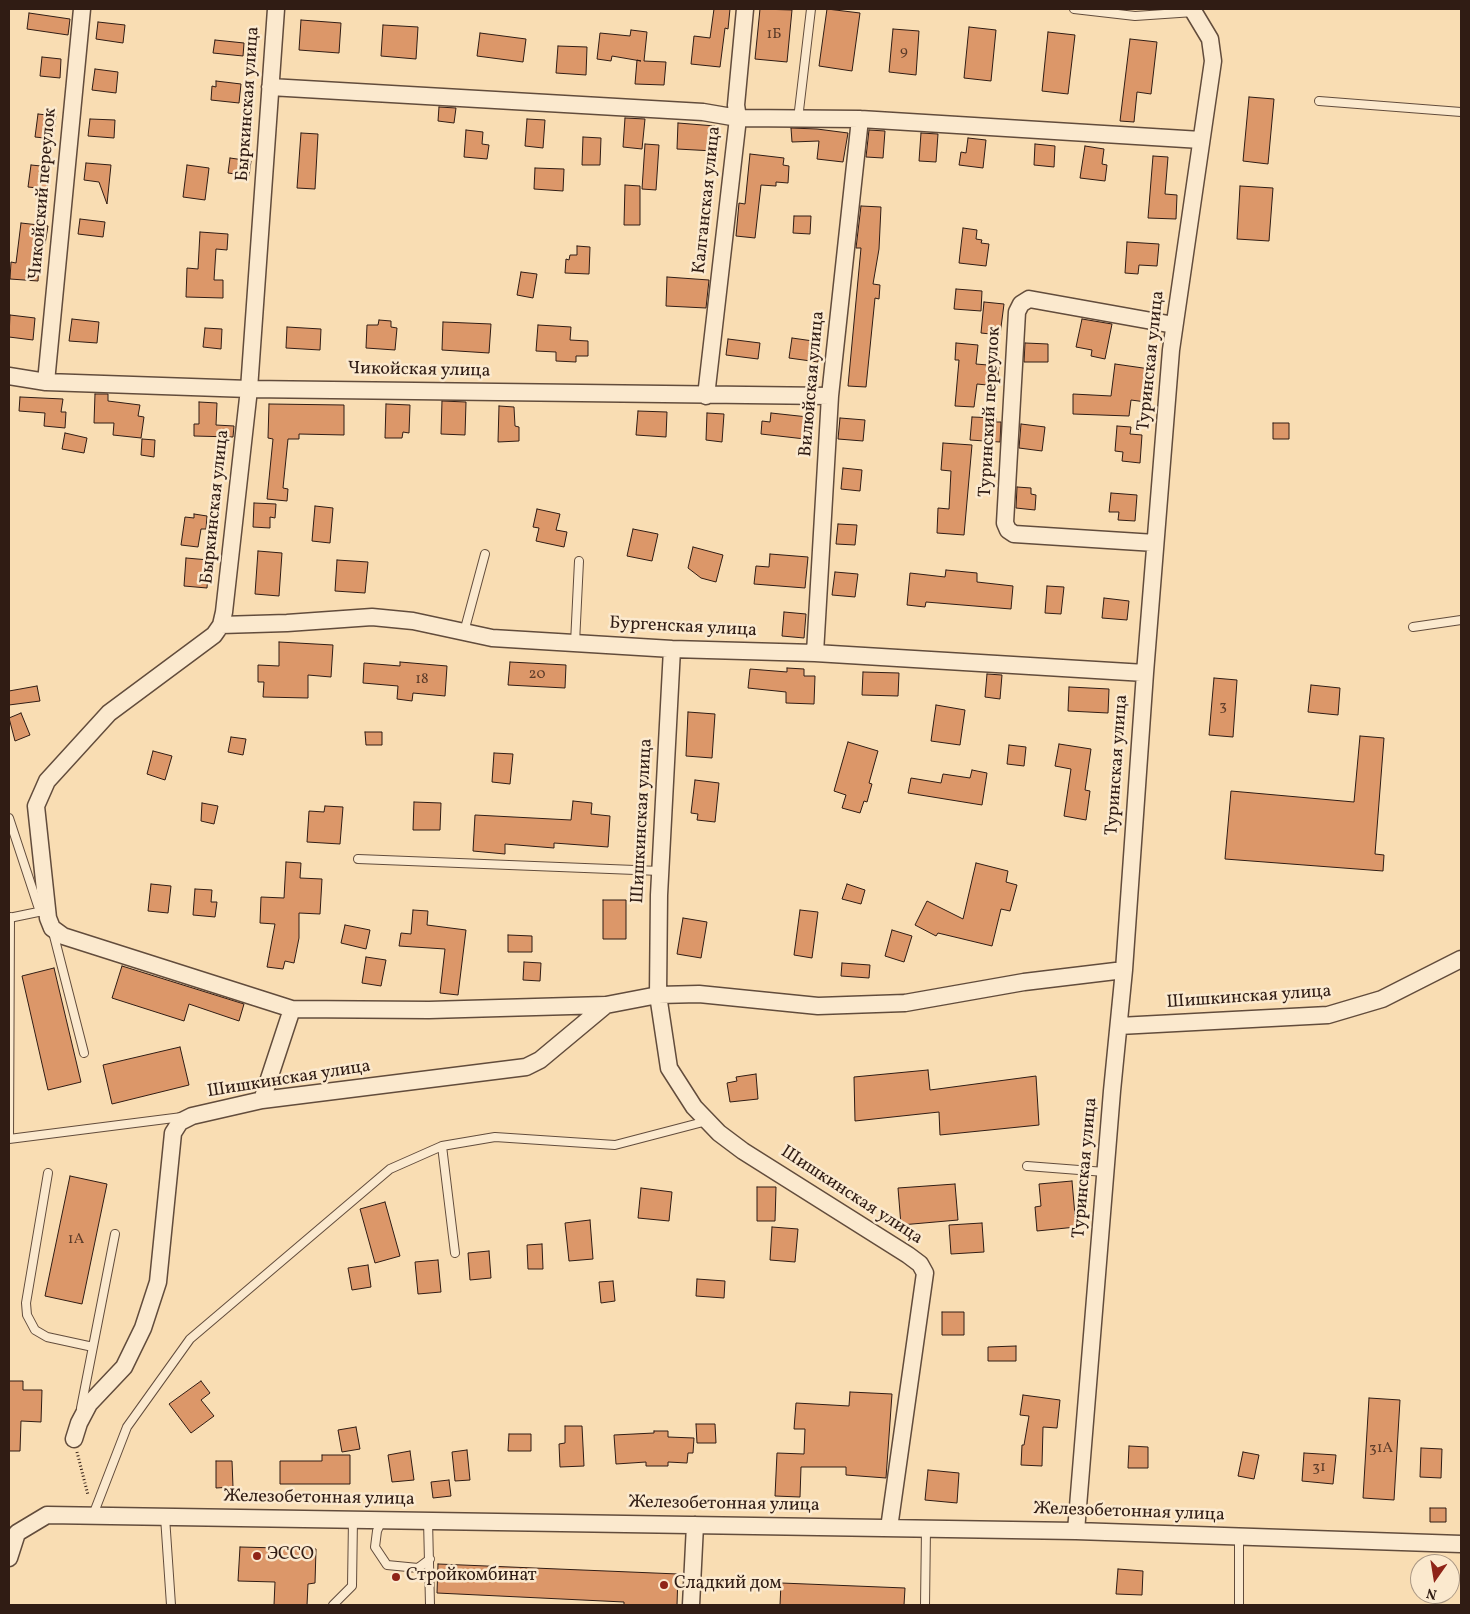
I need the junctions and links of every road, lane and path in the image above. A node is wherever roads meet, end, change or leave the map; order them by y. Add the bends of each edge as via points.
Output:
1 (82, 9) edge
2 (276, 9) edge
3 (745, 9) edge
4 (810, 9) edge
5 (1074, 9) edge
6 (1193, 10) edge
7 (270, 87) junction
8 (1319, 101) dead end
9 (1461, 112) edge
10 (738, 118) junction
11 (798, 119) junction
12 (860, 119) junction
13 (1201, 140) junction
14 (1174, 325) junction
15 (9, 376) edge
16 (46, 382) junction
17 (249, 389) junction
18 (706, 396) junction
19 (830, 396) junction
20 (1155, 543) junction
21 (485, 554) dead end
22 (579, 561) dead end
23 (1461, 620) edge
24 (221, 625) junction
25 (1413, 627) dead end
26 (464, 632) junction
27 (575, 643) junction
28 (672, 650) junction
29 (815, 654) junction
30 (1145, 673) junction
31 (9, 818) edge
32 (358, 859) dead end
33 (660, 872) junction
34 (44, 911) junction
35 (10, 918) edge
36 (52, 928) junction
37 (1461, 959) edge
38 (1124, 970) junction
39 (658, 996) junction
40 (606, 1005) junction
41 (292, 1009) junction
42 (9, 1019) edge
43 (1119, 1026) junction
44 (84, 1053) dead end
45 (262, 1100) junction
46 (192, 1116) junction
47 (707, 1121) junction
48 (9, 1139) edge
49 (442, 1146) junction
50 (1027, 1166) dead end
51 (1105, 1172) junction
52 (48, 1174) dead end
53 (115, 1234) dead end
54 (454, 1253) dead end
55 (93, 1347) junction
56 (74, 1440) junction
57 (93, 1515) junction
58 (166, 1516) junction
59 (353, 1519) junction
60 (382, 1520) junction
61 (428, 1520) junction
62 (695, 1525) junction
63 (889, 1528) junction
64 (926, 1529) junction
65 (1076, 1531) junction
66 (1240, 1536) junction
67 (1461, 1544) edge
68 (9, 1558) edge
69 (430, 1559) junction
70 (171, 1605) edge
71 (332, 1605) edge
72 (430, 1605) edge
73 (691, 1605) edge
74 (925, 1605) edge
75 (1239, 1605) edge

1 - 16 street, Чикойский переулок
2 - 7 street, Быркинская улица
3 - 10 street, Калганская улица via 736,105
4 - 11 lane
5 - 6 lane via 1135,16
6 - 13 street, Туринская улица via 1210,39 1213,61
7 - 10 street via 703,112
7 - 17 street, Быркинская улица
8 - 9 lane
10 - 11 street
10 - 18 street, Калганская улица
11 - 12 street
12 - 13 street
12 - 19 street, Вилюйская улица
13 - 14 street, Туринская улица
14 - 20 street, Туринская улица
14 - 20 street, Туринский переулок via 1029,299 1020,304 1018,312 1005,523 1008,530 1014,534
15 - 16 street, Чикойская улица
16 - 17 street, Чикойская улица
17 - 18 street, Чикойская улица
17 - 24 street, Быркинская улица
18 - 19 street, Чикойская улица
19 - 29 street, Вилюйская улица
20 - 30 street, Туринская улица
21 - 26 lane
22 - 27 lane
23 - 25 lane
24 - 26 street, Бургенская улица via 372,617 413,621
24 - 34 street via 214,635 110,714 46,781 36,806
26 - 27 street, Бургенская улица via 492,638
27 - 28 street, Бургенская улица
28 - 29 street, Бургенская улица
28 - 33 street, Шишкинская улица
29 - 30 street, Бургенская улица
30 - 38 street, Туринская улица
31 - 34 lane
32 - 33 lane
33 - 39 street, Шишкинская улица
34 - 35 lane
34 - 36 street
35 - 42 lane
36 - 41 street, Шишкинская улица via 63,936
36 - 44 lane
37 - 43 street, Шишкинская улица via 1382,999 1328,1015
38 - 39 street, Шишкинская улица via 1024,982 905,1003 818,1006 698,994
38 - 43 street, Туринская улица
39 - 40 street, Шишкинская улица
39 - 47 street, Шишкинская улица via 669,1068
40 - 41 street, Шишкинская улица via 429,1010
40 - 45 street, Шишкинская улица via 540,1060 526,1067
41 - 45 street
42 - 48 lane
43 - 51 street, Туринская улица
45 - 46 street, Шишкинская улица
46 - 48 lane
46 - 56 street, Шишкинская улица via 180,1122 173,1133 158,1282 143,1328 124,1367 89,1404
47 - 49 lane via 615,1145 496,1137
47 - 63 street, Шишкинская улица via 742,1151 920,1264 924,1273
49 - 54 lane
49 - 57 lane via 390,1169 190,1339 127,1427
50 - 51 lane
51 - 65 street, Туринская улица
52 - 55 lane via 26,1302 27,1315 35,1330 47,1337
53 - 55 lane
55 - 56 lane
56 - 57 path
57 - 58 street, Железобетонная улица
57 - 68 street, Железобетонная улица via 47,1514 18,1533
58 - 59 street, Железобетонная улица
58 - 70 lane
59 - 60 street, Железобетонная улица
59 - 71 lane via 352,1586
60 - 61 street, Железобетонная улица
60 - 69 lane via 375,1547 387,1565 418,1568
61 - 62 street, Железобетонная улица
61 - 69 lane
62 - 63 street, Железобетонная улица
62 - 73 street
63 - 64 street, Железобетонная улица
64 - 65 street, Железобетонная улица
64 - 74 lane
65 - 66 street, Железобетонная улица
66 - 67 street, Железобетонная улица
66 - 75 lane
69 - 72 lane

